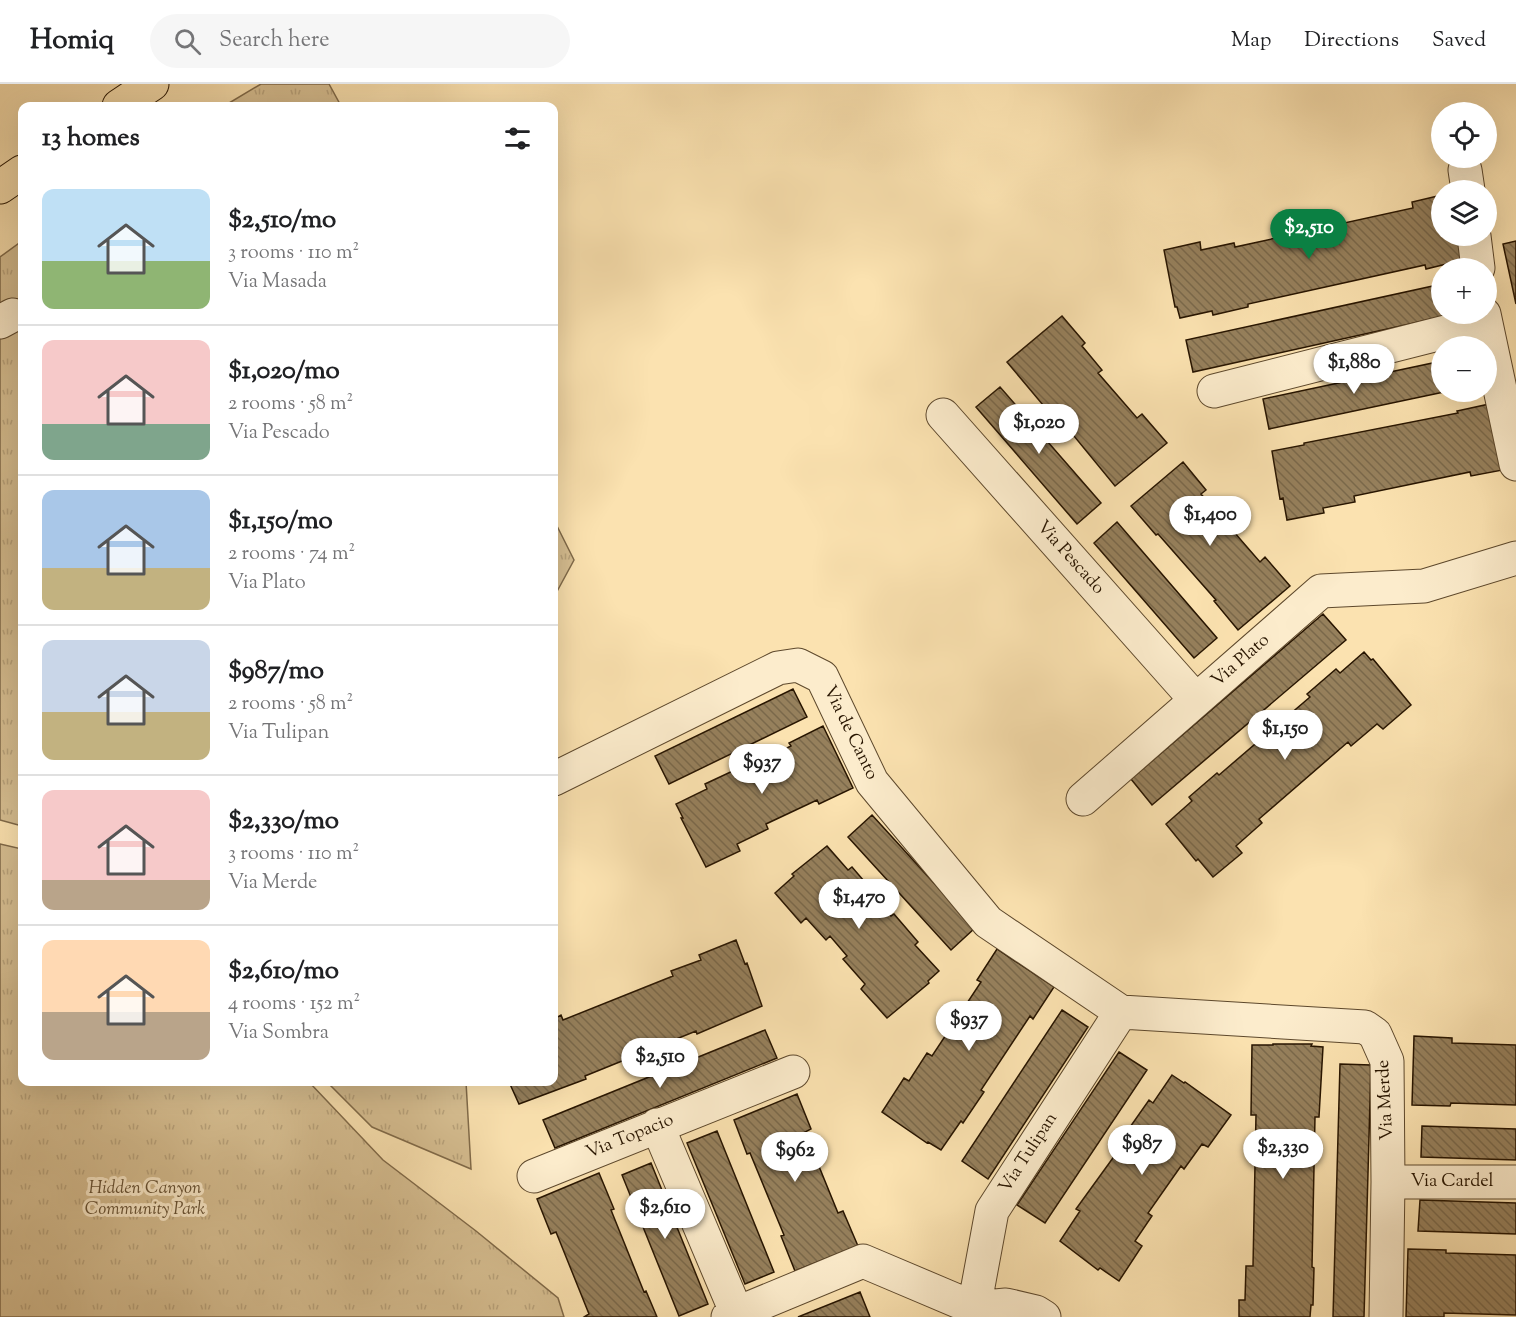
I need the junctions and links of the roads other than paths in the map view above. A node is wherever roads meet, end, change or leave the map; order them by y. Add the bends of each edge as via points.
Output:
1 (152, 84) edge
2 (125, 102) edge
3 (18, 175) edge
4 (0, 187) edge
5 (1463, 324) edge
6 (1486, 324) edge
7 (1214, 391) dead end
8 (943, 415) dead end
9 (1516, 464) edge
10 (1516, 558) edge
11 (1196, 700) junction
12 (558, 777) edge
13 (1083, 799) dead end
14 (1121, 1012) junction
15 (793, 1072) dead end
16 (657, 1125) junction
17 (534, 1176) dead end
18 (1388, 1182) junction
19 (1516, 1182) edge
20 (974, 1308) junction
21 (733, 1315) edge
22 (1044, 1317) edge
23 (1386, 1317) edge

1 - 2 main road
3 - 4 main road
5 - 7 street
6 - 9 street
8 - 11 street, Via Pescado
10 - 11 street, Via Plato via 1424,585 1321,591
11 - 13 street, Via Plato
12 - 14 street, Via de Canto via 778,668 798,665 822,677 872,782 988,922
14 - 18 street, Via Merde via 1365,1027 1376,1034 1387,1061
14 - 20 street, Via Tulipan via 992,1211
15 - 16 street, Via Topacio
16 - 17 street, Via Topacio
16 - 21 street
18 - 19 street, Via Cardel
18 - 23 street, Via Merde
20 - 21 street via 863,1261
20 - 22 street via 1006,1305

